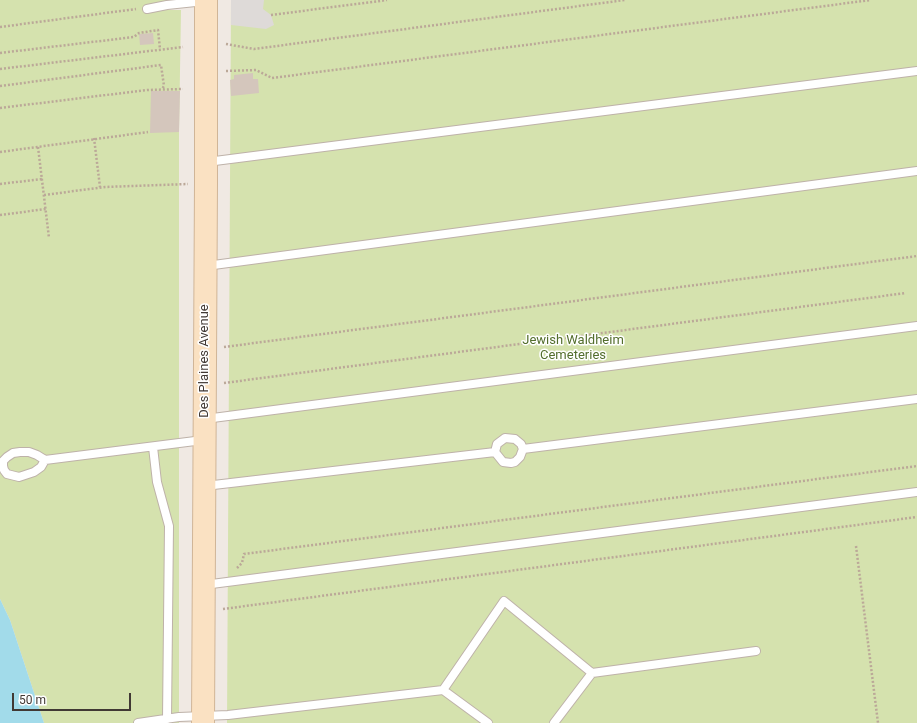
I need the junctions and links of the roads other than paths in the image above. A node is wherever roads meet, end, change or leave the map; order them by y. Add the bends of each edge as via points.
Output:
1 (206, 1) edge
2 (147, 9) road end
3 (917, 71) edge
4 (917, 171) edge
5 (206, 173) junction
6 (206, 266) junction
7 (917, 326) edge
8 (917, 399) edge
9 (204, 429) junction
10 (153, 447) junction
11 (523, 449) junction
12 (494, 452) junction
13 (45, 460) junction
14 (204, 486) junction
15 (917, 492) edge
16 (203, 585) junction
17 (756, 651) dead end
18 (592, 673) junction
19 (443, 690) junction
20 (167, 719) junction
21 (203, 720) edge
22 (138, 723) edge
23 (488, 723) edge
24 (554, 723) edge

1 - 2 lane
1 - 5 main road, Des Plaines Avenue
3 - 5 lane
4 - 6 lane
5 - 6 main road, Des Plaines Avenue
6 - 9 main road, Des Plaines Avenue
7 - 9 lane
8 - 11 lane
9 - 10 lane
9 - 14 main road, Des Plaines Avenue
10 - 13 lane
10 - 20 lane via 157,482 169,526
11 - 12 lane via 520,457 511,463 503,462
11 - 12 lane via 515,439 505,438 497,444
12 - 14 lane
13 - 13 lane via 28,452 20,452 7,457 3,466 7,474 19,477 34,472
14 - 16 main road, Des Plaines Avenue
15 - 16 lane
16 - 21 main road, Des Plaines Avenue
17 - 18 lane
18 - 19 lane via 504,601
18 - 24 lane
19 - 21 lane
19 - 23 lane
20 - 21 lane
20 - 22 lane

